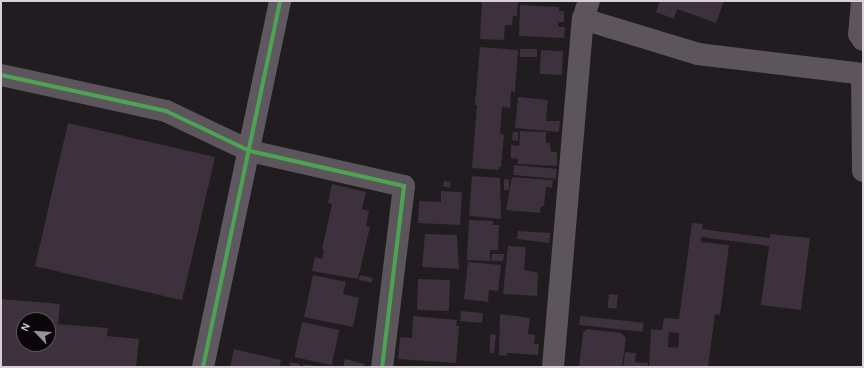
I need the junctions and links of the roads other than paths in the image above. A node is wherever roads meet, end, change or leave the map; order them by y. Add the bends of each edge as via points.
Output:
1 (280, 1) edge
2 (862, 1) edge
3 (586, 10) edge
4 (863, 40) edge
5 (1, 74) edge
6 (863, 74) edge
7 (250, 151) junction
8 (863, 171) edge
9 (203, 367) edge
10 (382, 367) edge
11 (553, 367) edge

1 - 7 street
2 - 4 street via 859,34
3 - 6 street via 698,54
3 - 11 street
5 - 7 street via 166,111
6 - 8 street
7 - 9 street
7 - 10 street via 404,186

